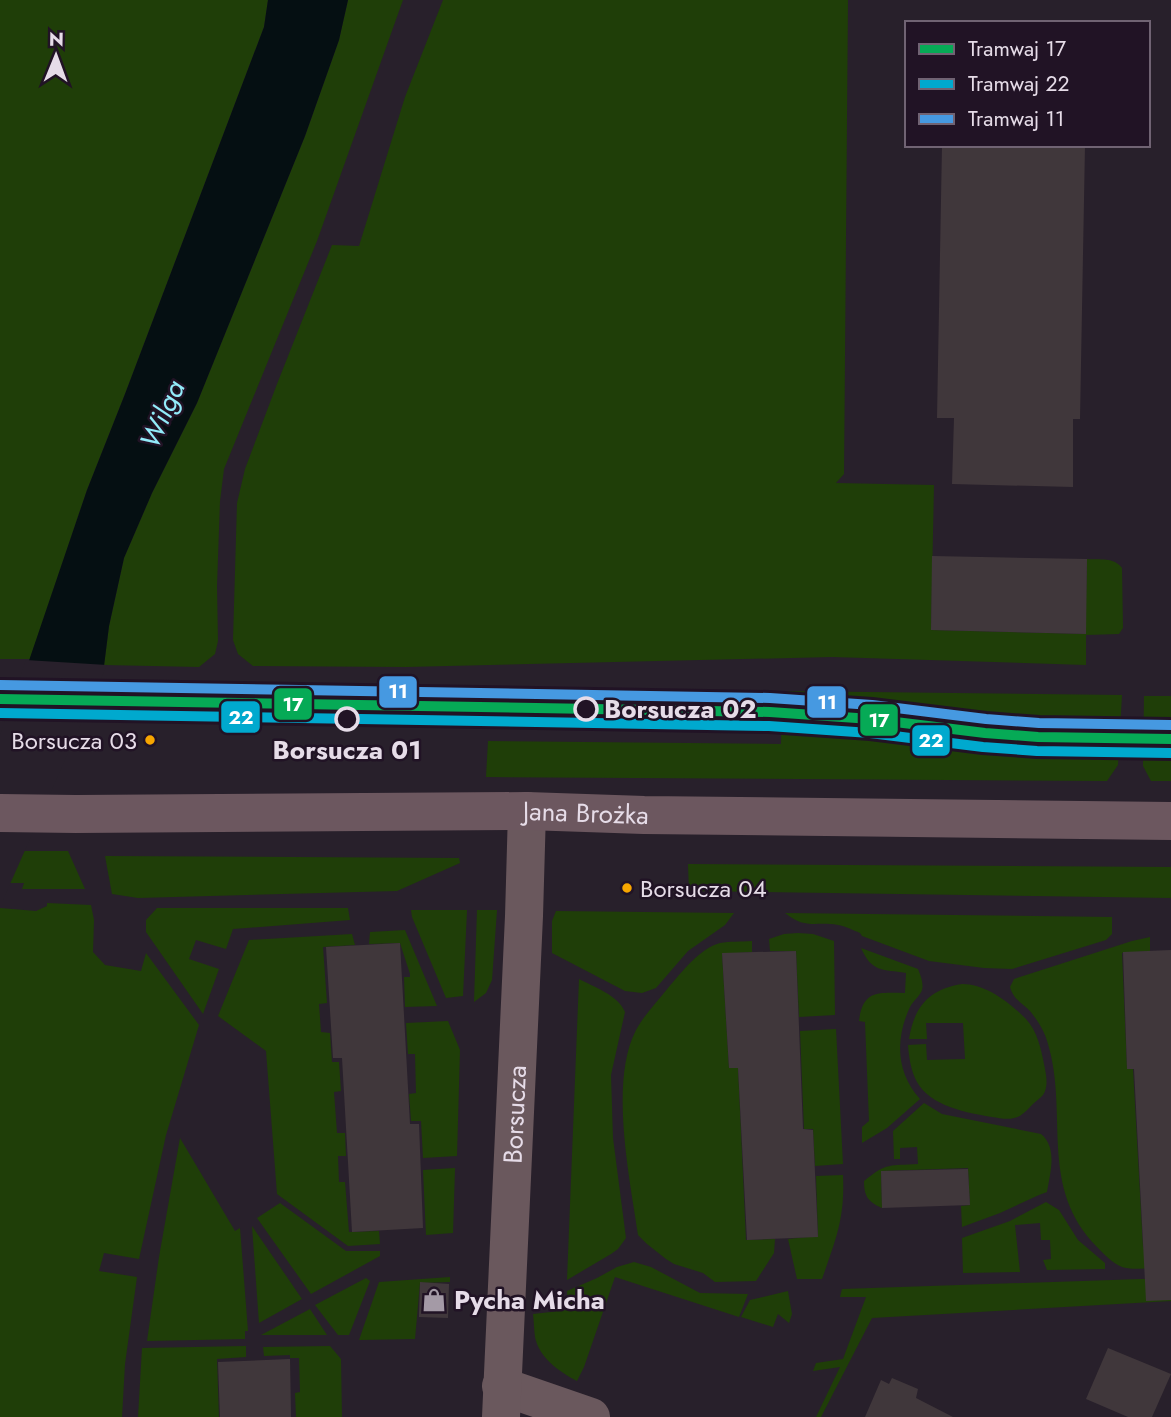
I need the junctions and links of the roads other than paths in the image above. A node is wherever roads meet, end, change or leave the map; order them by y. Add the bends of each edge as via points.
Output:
1 (527, 811) junction
2 (0, 813) edge
3 (1171, 821) edge
4 (501, 1401) edge
5 (591, 1417) edge

1 - 2 main road, Jana Brożka
1 - 3 main road, Jana Brożka
1 - 4 street, Borsucza
4 - 5 street

